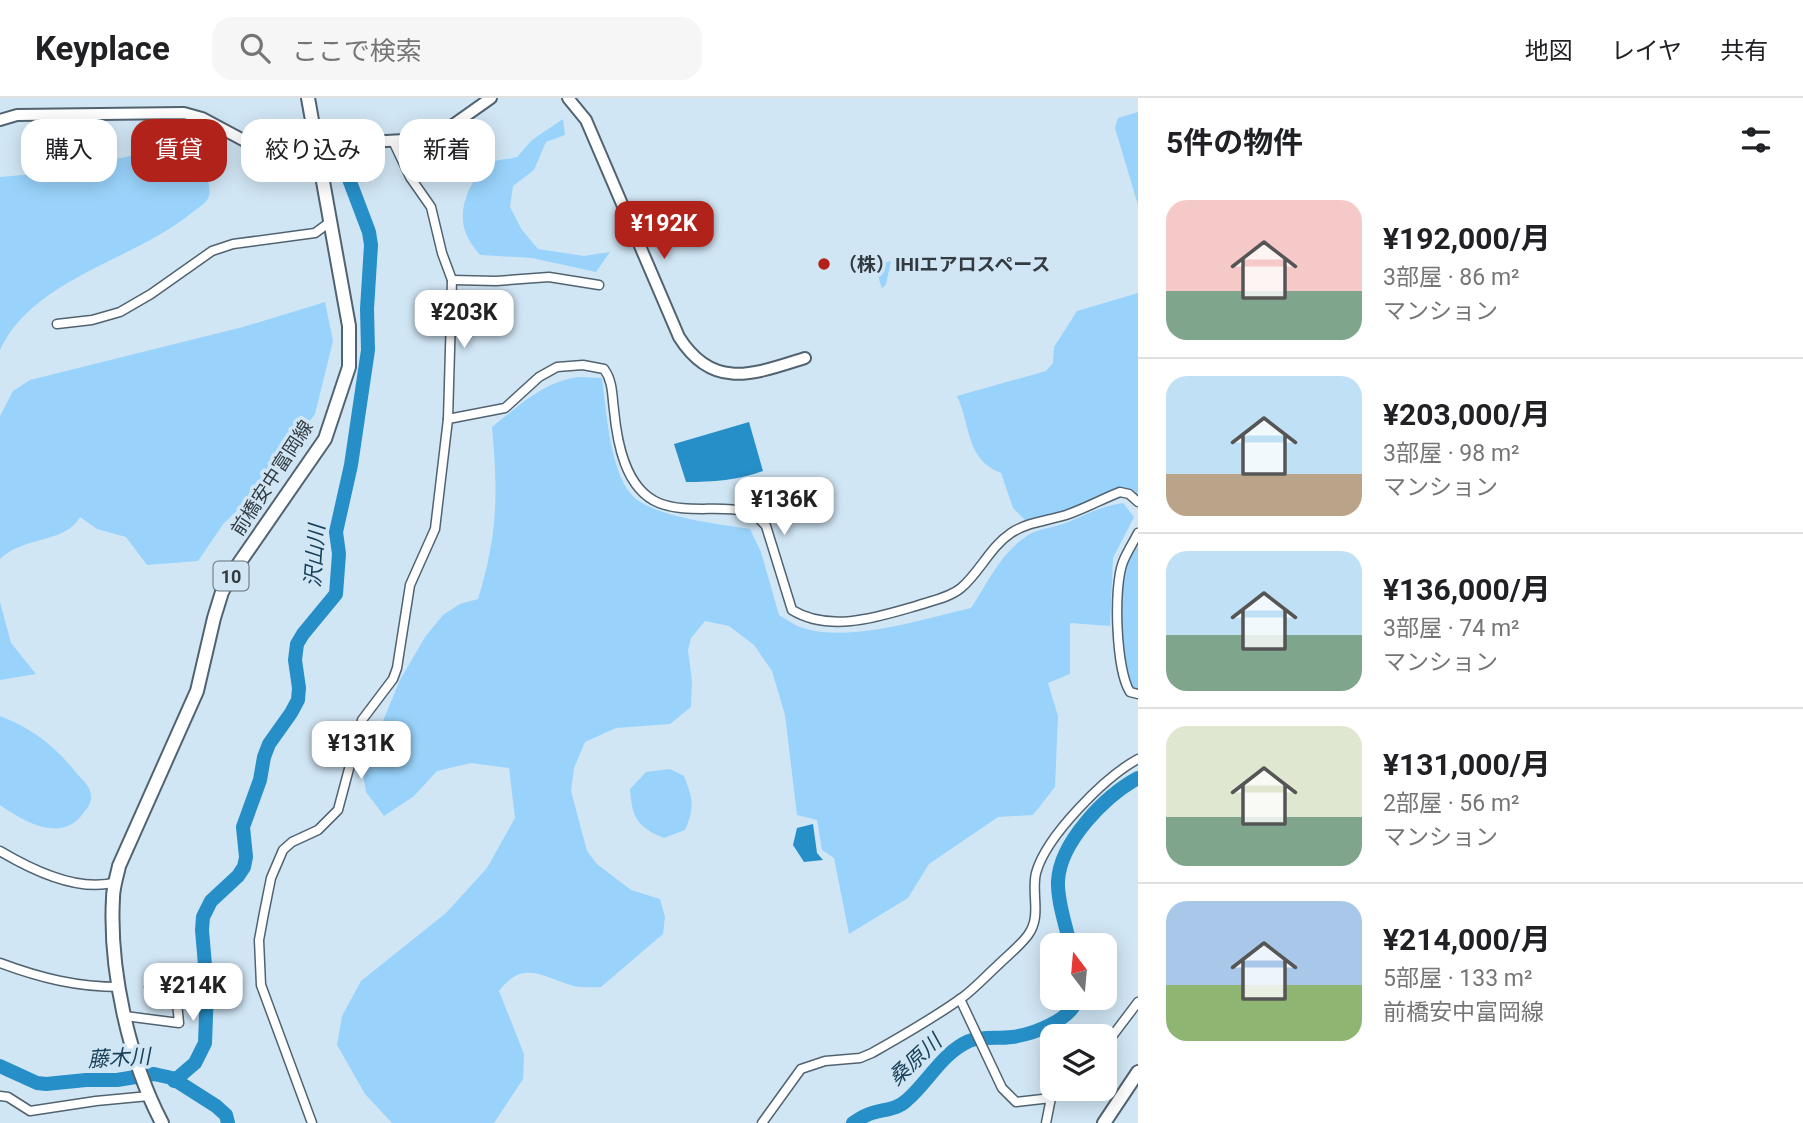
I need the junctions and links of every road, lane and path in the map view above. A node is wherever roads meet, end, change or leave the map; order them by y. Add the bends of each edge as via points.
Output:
1 (308, 98) edge
2 (491, 98) edge
3 (568, 98) edge
4 (312, 119) edge
5 (0, 120) edge
6 (241, 139) edge
7 (385, 141) edge
8 (393, 141) junction
9 (323, 182) edge
10 (330, 222) junction
11 (452, 279) junction
12 (599, 285) dead end
13 (57, 324) dead end
14 (805, 359) dead end
15 (448, 419) junction
16 (1138, 502) edge
17 (1138, 533) edge
18 (1138, 694) edge
19 (1138, 759) edge
20 (0, 851) edge
21 (116, 882) junction
22 (0, 963) edge
23 (120, 987) junction
24 (149, 987) dead end
25 (960, 999) junction
26 (1138, 1002) edge
27 (125, 1016) junction
28 (1117, 1029) edge
29 (1138, 1072) edge
30 (148, 1094) junction
31 (0, 1096) edge
32 (1040, 1099) edge
33 (1050, 1101) edge
34 (162, 1123) edge
35 (312, 1123) edge
36 (762, 1123) edge
37 (1046, 1123) edge
38 (1104, 1123) edge

1 - 4 main road, 前橋安中富岡線 / 10
2 - 8 street via 450,127 423,139
3 - 14 street via 586,120 689,352 712,370 738,375
5 - 6 street via 17,115 184,113
7 - 8 street
8 - 11 street via 431,207
9 - 10 main road, 前橋安中富岡線 / 10
10 - 13 street via 315,233 212,251 120,312
10 - 21 main road, 前橋安中富岡線 / 10 via 349,326 345,380 325,439 222,592 198,691 119,866
11 - 12 street via 549,278
11 - 15 street
15 - 16 street via 505,408 557,367 604,369 626,468 647,496 677,508 755,514 766,526 792,610 835,622 858,621 951,594 1009,534 1031,523 1065,515 1120,492
15 - 35 street via 435,529 410,585 393,679 362,720 338,810 318,830 283,850 264,913 261,985
17 - 18 street via 1122,563 1118,595 1119,662 1124,683
19 - 25 street via 1086,799 1051,844 1037,869 1037,911 1029,933
20 - 21 street via 80,885
21 - 23 main road, 前橋安中富岡線 / 10 via 113,926
22 - 23 street via 70,984
23 - 27 main road, 前橋安中富岡線 / 10
24 - 27 street via 176,992 179,1023
25 - 32 street via 1002,1088 1016,1102
25 - 36 street via 872,1053 825,1060 801,1069
26 - 28 street
27 - 30 main road, 前橋安中富岡線 / 10
29 - 38 main road
30 - 31 street via 30,1111
30 - 34 main road, 10
33 - 37 street

